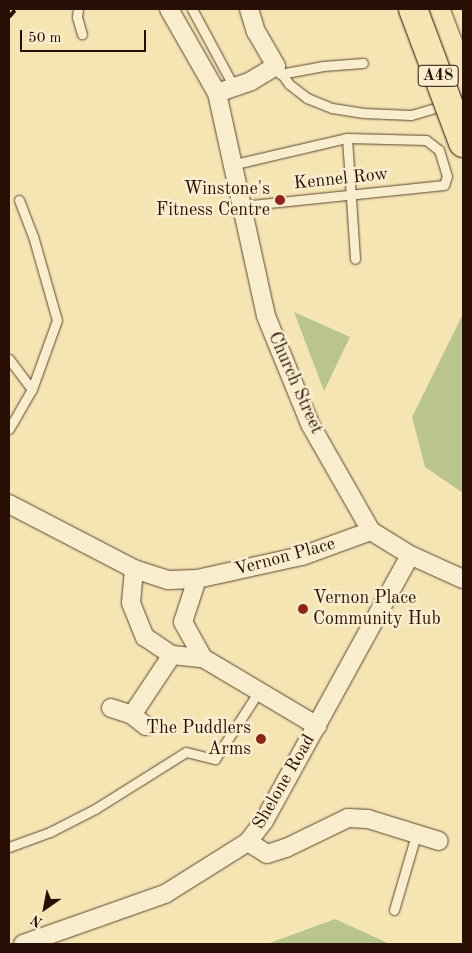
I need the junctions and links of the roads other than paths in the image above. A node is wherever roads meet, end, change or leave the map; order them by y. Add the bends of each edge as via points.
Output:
1 (78, 9) edge
2 (168, 9) edge
3 (192, 9) edge
4 (249, 9) edge
5 (413, 9) edge
6 (435, 9) edge
7 (82, 34) dead end
8 (363, 63) dead end
9 (278, 70) junction
10 (463, 82) edge
11 (234, 88) junction
12 (217, 92) junction
13 (463, 100) edge
14 (347, 138) junction
15 (463, 142) edge
16 (235, 164) junction
17 (350, 194) junction
18 (19, 200) dead end
19 (242, 206) junction
20 (355, 260) dead end
21 (9, 359) edge
22 (32, 388) junction
23 (9, 429) edge
24 (9, 504) edge
25 (371, 531) junction
26 (410, 555) junction
27 (134, 569) junction
28 (197, 579) junction
29 (463, 579) edge
30 (172, 655) junction
31 (203, 658) junction
32 (259, 691) junction
33 (111, 708) dead end
34 (132, 715) junction
35 (146, 726) dead end
36 (316, 726) junction
37 (416, 835) junction
38 (439, 841) dead end
39 (248, 842) junction
40 (9, 846) edge
41 (394, 910) dead end
42 (23, 944) edge

1 - 7 lane via 76,17
2 - 12 street, Church Street
3 - 11 lane
4 - 9 street via 256,32
5 - 15 main road, A48, bridge
6 - 10 main road, A48
8 - 9 lane
9 - 11 street
9 - 13 lane via 307,98 332,108 364,114 411,115
11 - 12 street
12 - 16 street, Church Street
14 - 16 lane
14 - 17 lane
14 - 17 lane, Kennel Row via 426,140 439,150 448,176 444,185
16 - 19 street, Church Street
17 - 19 lane, Kennel Row
17 - 20 lane
18 - 22 lane via 57,320
19 - 25 street, Church Street via 266,316 310,424
21 - 22 lane
22 - 23 lane
24 - 27 street, Vernon Place
25 - 26 street, Church Street
25 - 28 street, Vernon Place via 302,556
26 - 29 street, Church Street
26 - 36 street, Shelone Road
27 - 28 street, Vernon Place via 168,580
27 - 30 street via 131,603 145,638
28 - 31 street via 183,622
30 - 31 street
30 - 34 street
31 - 32 street
32 - 36 street
32 - 40 lane via 215,759 186,752 50,832
33 - 34 street
34 - 35 street
36 - 39 street, Shelone Road via 264,821
37 - 38 street
37 - 39 street via 368,819 348,818 267,854
37 - 41 lane
39 - 42 street, Shelone Road via 165,894

